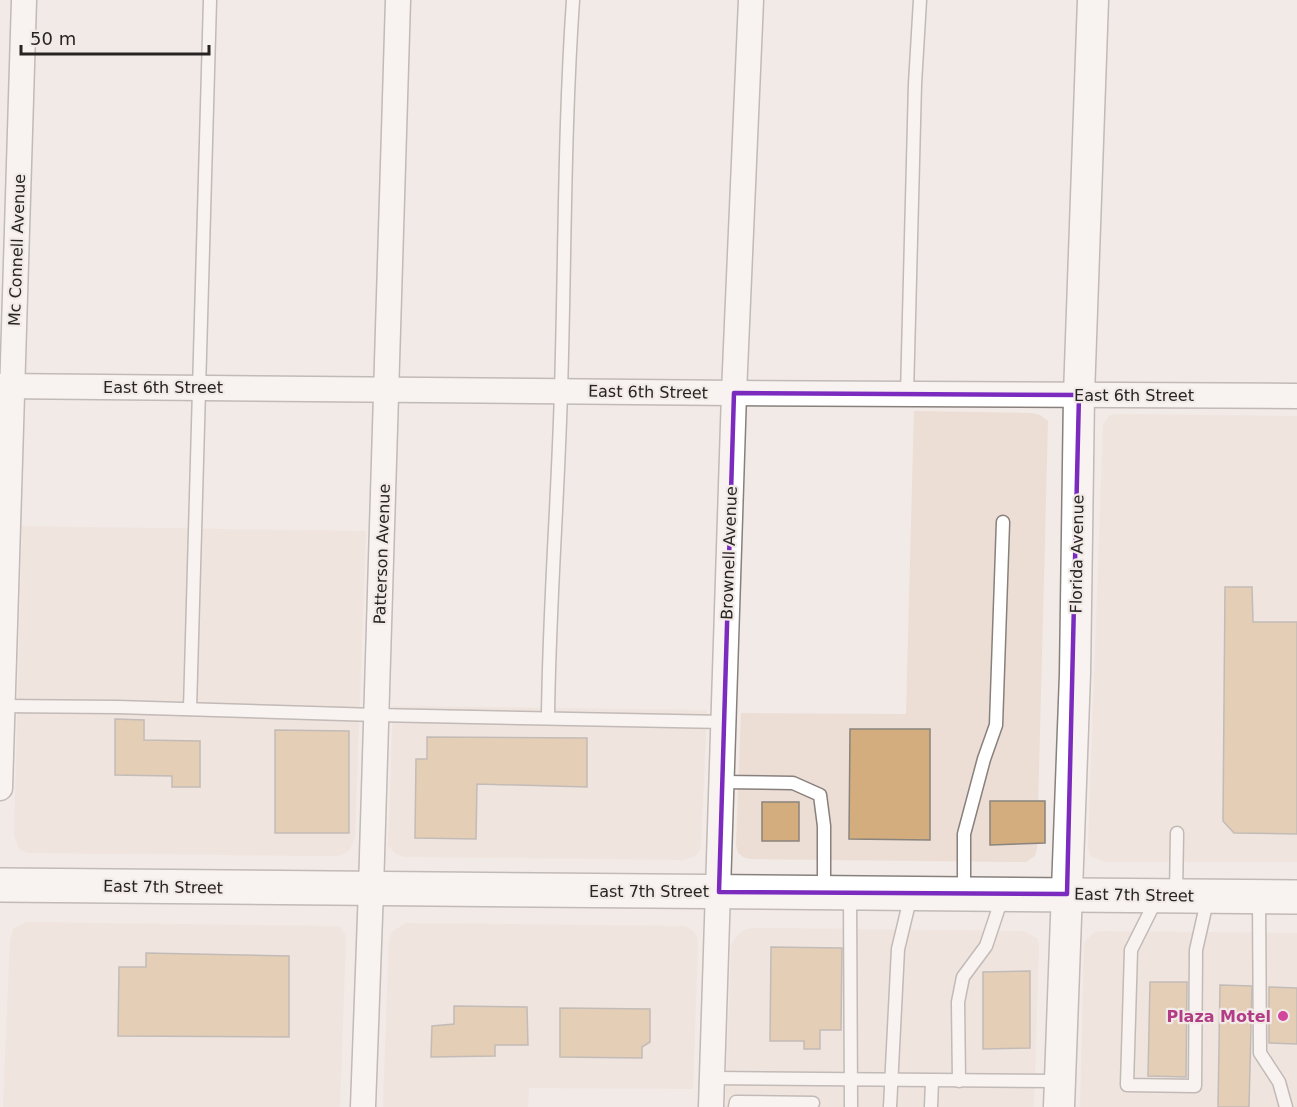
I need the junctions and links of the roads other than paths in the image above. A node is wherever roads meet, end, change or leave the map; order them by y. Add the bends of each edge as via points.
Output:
1 (24, 0) edge
2 (210, 0) edge
3 (398, 0) edge
4 (573, 0) edge
5 (751, 0) edge
6 (920, 0) edge
7 (1093, 0) edge
8 (7, 386) edge
9 (200, 388) junction
10 (387, 389) junction
11 (561, 392) junction
12 (734, 393) junction
13 (907, 394) junction
14 (1079, 395) junction
15 (1297, 396) edge
16 (1004, 522) dead end
17 (1, 706) edge
18 (190, 709) junction
19 (376, 715) junction
20 (548, 718) junction
21 (724, 722) junction
22 (722, 782) junction
23 (0, 788) edge
24 (1177, 833) dead end
25 (0, 885) edge
26 (371, 889) junction
27 (719, 891) junction
28 (837, 893) junction
29 (911, 894) junction
30 (964, 894) junction
31 (1004, 894) junction
32 (1067, 894) junction
33 (1168, 895) junction
34 (1209, 896) junction
35 (1259, 897) junction
36 (1297, 897) edge
37 (712, 1078) junction
38 (815, 1080) junction
39 (852, 1080) junction
40 (892, 1081) junction
41 (932, 1081) junction
42 (959, 1081) junction
43 (1060, 1094) edge
44 (813, 1105) edge
45 (363, 1107) edge
46 (711, 1107) edge
47 (735, 1107) edge
48 (851, 1107) edge
49 (890, 1107) edge
50 (931, 1107) edge
51 (1286, 1107) edge

1 - 8 street, Mc Connell Avenue
2 - 9 lane
3 - 10 street, Patterson Avenue
4 - 11 lane
5 - 12 street, Brownell Avenue
6 - 13 lane
7 - 14 street, Florida Avenue
8 - 9 street, East 6th Street
8 - 17 street, Mc Connell Avenue
9 - 10 street, East 6th Street
9 - 18 lane
10 - 11 street, East 6th Street
10 - 19 street, Patterson Avenue
11 - 12 street, East 6th Street
11 - 20 lane
12 - 13 street, East 6th Street
12 - 21 street, Brownell Avenue
13 - 14 street, East 6th Street
14 - 15 street, East 6th Street
14 - 32 street, Florida Avenue
16 - 30 lane via 996,725 964,834
17 - 18 lane
17 - 23 street, Mc Connell Avenue
18 - 19 lane
19 - 20 lane
19 - 26 street, Patterson Avenue
20 - 21 lane
21 - 22 street, Brownell Avenue
22 - 27 street, Brownell Avenue
22 - 28 lane via 793,783 820,795
24 - 33 lane
25 - 26 main road, East 7th Street
26 - 27 main road, East 7th Street
26 - 45 street, Patterson Avenue
27 - 28 main road, East 7th Street
27 - 37 street, Brownell Avenue
28 - 29 main road, East 7th Street
28 - 39 lane
29 - 30 main road, East 7th Street
29 - 40 lane via 898,949
30 - 31 main road, East 7th Street
31 - 32 main road, East 7th Street
31 - 42 lane via 986,946 963,977 958,1002
32 - 33 main road, East 7th Street
32 - 43 street, Florida Avenue
33 - 34 main road, East 7th Street
33 - 34 lane via 1131,950 1127,1085 1195,1086 1196,950
34 - 35 main road, East 7th Street
35 - 36 main road, East 7th Street
35 - 51 lane via 1260,1053 1279,1082
37 - 38 lane
37 - 46 street, Brownell Avenue
38 - 39 lane
38 - 44 lane
39 - 40 lane
39 - 48 lane
40 - 41 lane
40 - 49 lane
41 - 42 lane
41 - 50 lane
42 - 43 lane
44 - 47 lane via 735,1102

